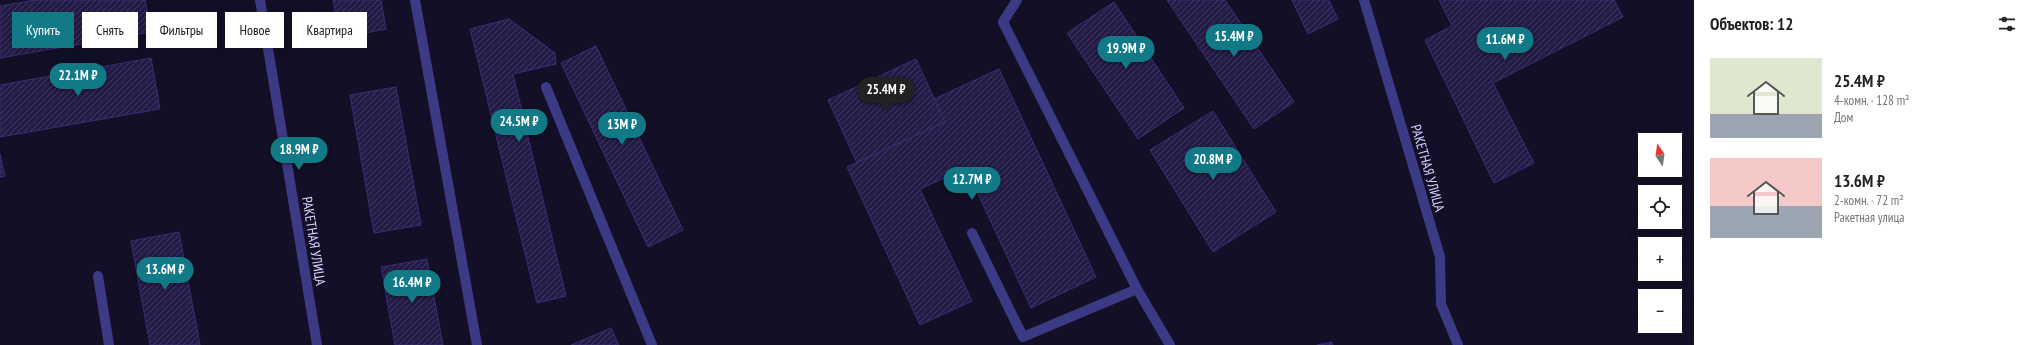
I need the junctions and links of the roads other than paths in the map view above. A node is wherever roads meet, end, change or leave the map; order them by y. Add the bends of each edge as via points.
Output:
1 (260, 0) edge
2 (415, 0) edge
3 (1017, 0) edge
4 (1364, 0) edge
5 (546, 87) dead end
6 (972, 232) dead end
7 (98, 276) dead end
8 (1137, 289) junction
9 (109, 345) edge
10 (317, 345) edge
11 (477, 345) edge
12 (652, 345) edge
13 (1170, 345) edge
14 (1458, 345) edge

1 - 10 street, РАКЕТНАЯ УЛИЦА
2 - 11 street
3 - 8 street via 1003,22
4 - 14 street, РАКЕТНАЯ УЛИЦА via 1440,257 1441,304
5 - 12 street
6 - 8 street via 1023,337
7 - 9 street
8 - 13 street

